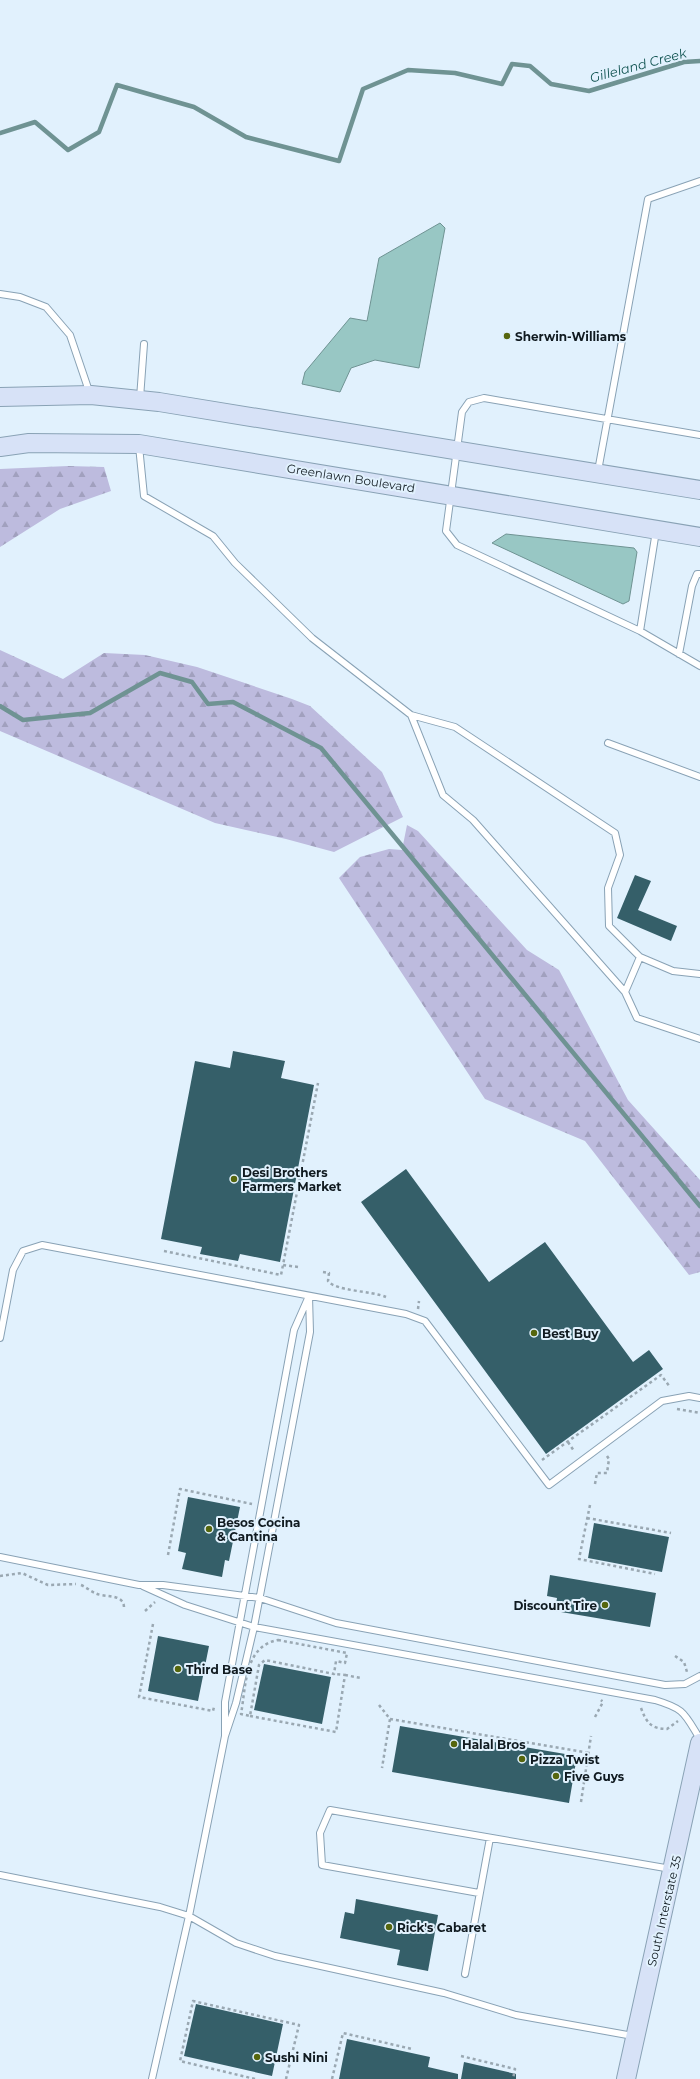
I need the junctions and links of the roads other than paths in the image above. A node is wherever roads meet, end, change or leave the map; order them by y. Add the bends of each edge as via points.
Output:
1 (700, 181) edge
2 (0, 294) edge
3 (144, 344) dead end
4 (91, 395) junction
5 (0, 397) edge
6 (140, 400) junction
7 (608, 420) junction
8 (700, 435) edge
9 (139, 444) junction
10 (0, 447) edge
11 (457, 450) junction
12 (598, 473) junction
13 (700, 490) edge
14 (450, 494) junction
15 (656, 530) junction
16 (700, 537) edge
17 (700, 574) edge
18 (640, 631) junction
19 (679, 654) junction
20 (700, 666) edge
21 (411, 714) junction
22 (608, 743) dead end
23 (700, 777) edge
24 (640, 957) junction
25 (700, 974) edge
26 (625, 992) junction
27 (700, 1039) edge
28 (309, 1296) junction
29 (0, 1338) edge
30 (700, 1398) edge
31 (0, 1557) edge
32 (140, 1585) junction
33 (244, 1596) junction
34 (260, 1598) junction
35 (239, 1622) junction
36 (254, 1627) junction
37 (700, 1676) edge
38 (226, 1736) junction
39 (700, 1739) edge
40 (700, 1743) edge
41 (490, 1838) junction
42 (673, 1870) junction
43 (0, 1875) edge
44 (480, 1894) junction
45 (189, 1916) junction
46 (465, 1974) dead end
47 (636, 2036) junction
48 (152, 2079) edge
49 (626, 2079) edge

1 - 7 lane via 648,199
2 - 4 lane via 20,297 46,307 70,335
3 - 6 lane
4 - 5 main road
4 - 6 main road
6 - 11 main road
7 - 8 lane
7 - 11 lane via 484,398 469,402 462,412
7 - 12 lane
9 - 10 main road, Greenlawn Boulevard via 30,443
9 - 14 main road, Greenlawn Boulevard
9 - 21 lane via 144,496 213,536 235,563 312,638
11 - 12 main road
11 - 14 lane
12 - 13 main road
14 - 15 main road, Greenlawn Boulevard
14 - 18 lane via 446,531 457,545
15 - 16 main road, Greenlawn Boulevard
15 - 18 lane
17 - 19 lane via 697,574 692,586
18 - 19 lane
19 - 20 lane
21 - 24 lane via 455,727 615,833 620,855 608,888 609,926
21 - 26 lane via 443,795 473,820
22 - 23 lane
24 - 25 lane via 673,971
24 - 26 lane
26 - 27 lane via 637,1018
28 - 29 lane via 42,1245 23,1252 13,1270
28 - 30 lane via 406,1314 425,1322 549,1485 662,1401 690,1396
28 - 33 lane via 294,1330
28 - 34 lane via 310,1332
31 - 32 lane
32 - 33 lane
32 - 35 lane via 185,1605
33 - 34 lane
33 - 35 lane
34 - 36 lane
34 - 37 lane via 336,1623 665,1685 685,1684
35 - 36 lane
35 - 38 lane via 225,1702
36 - 38 lane
36 - 39 lane via 655,1700 684,1712
38 - 45 lane
40 - 42 main road, South Interstate 35
41 - 42 lane
41 - 44 lane
41 - 44 lane via 330,1810 320,1833 322,1865
42 - 47 main road, South Interstate 35
43 - 45 lane via 160,1907
44 - 46 lane
45 - 47 lane via 236,1943 274,1956 444,1993 516,2016
45 - 48 lane
47 - 49 main road, South Interstate 35

